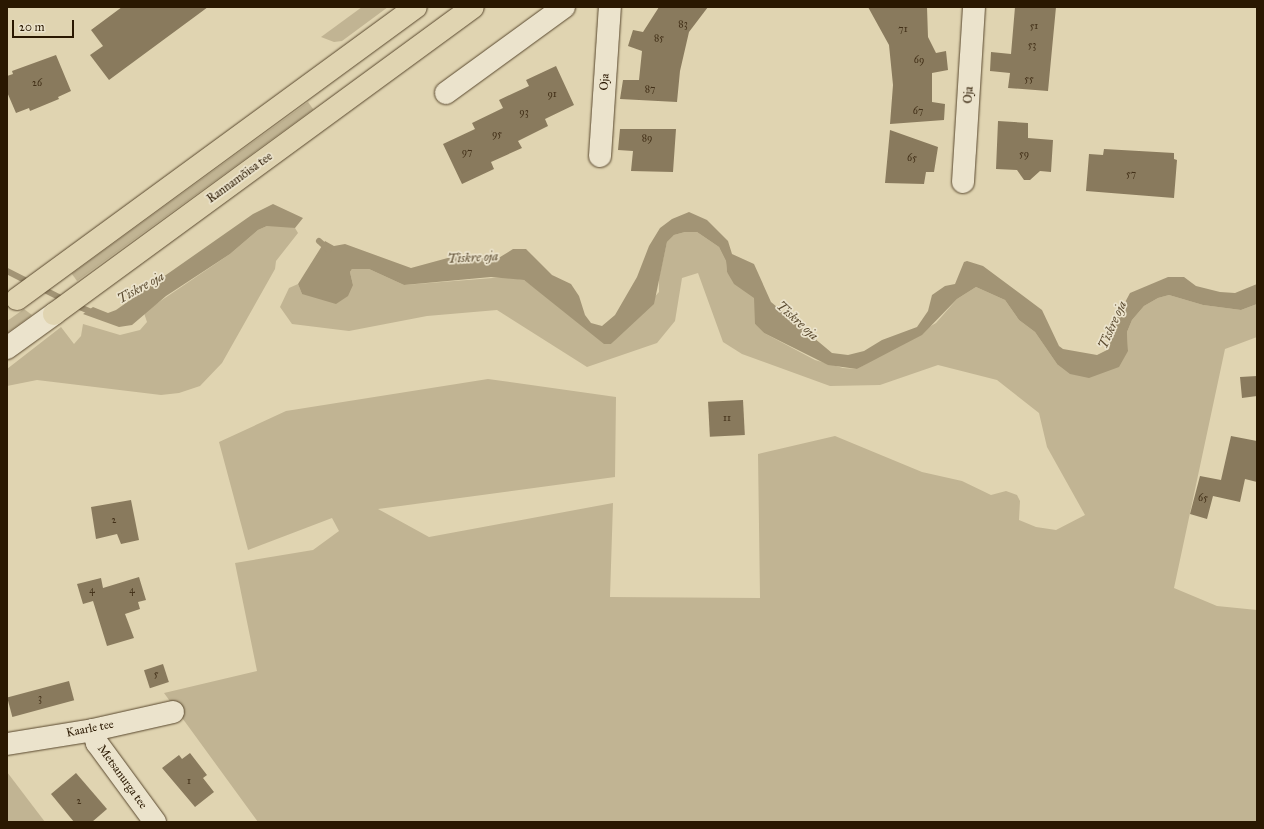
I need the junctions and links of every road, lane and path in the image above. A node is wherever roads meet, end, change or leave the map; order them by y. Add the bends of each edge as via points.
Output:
1 (416, 7) edge
2 (473, 7) edge
3 (564, 7) edge
4 (610, 7) edge
5 (974, 7) edge
6 (446, 93) dead end
7 (600, 156) dead end
8 (963, 182) dead end
9 (12, 302) edge
10 (54, 314) joint
11 (7, 348) edge
12 (173, 712) dead end
13 (93, 730) junction
14 (7, 744) edge
15 (155, 822) edge

1 - 9 main road
2 - 10 main road, Rannamõisa tee
3 - 6 street
4 - 7 street, Oja
5 - 8 street, Oja
10 - 11 street, Rannamõisa tee
12 - 13 street, Kaarle tee
13 - 14 street, Kaarle tee
13 - 15 street, Metsanurga tee via 97,743

